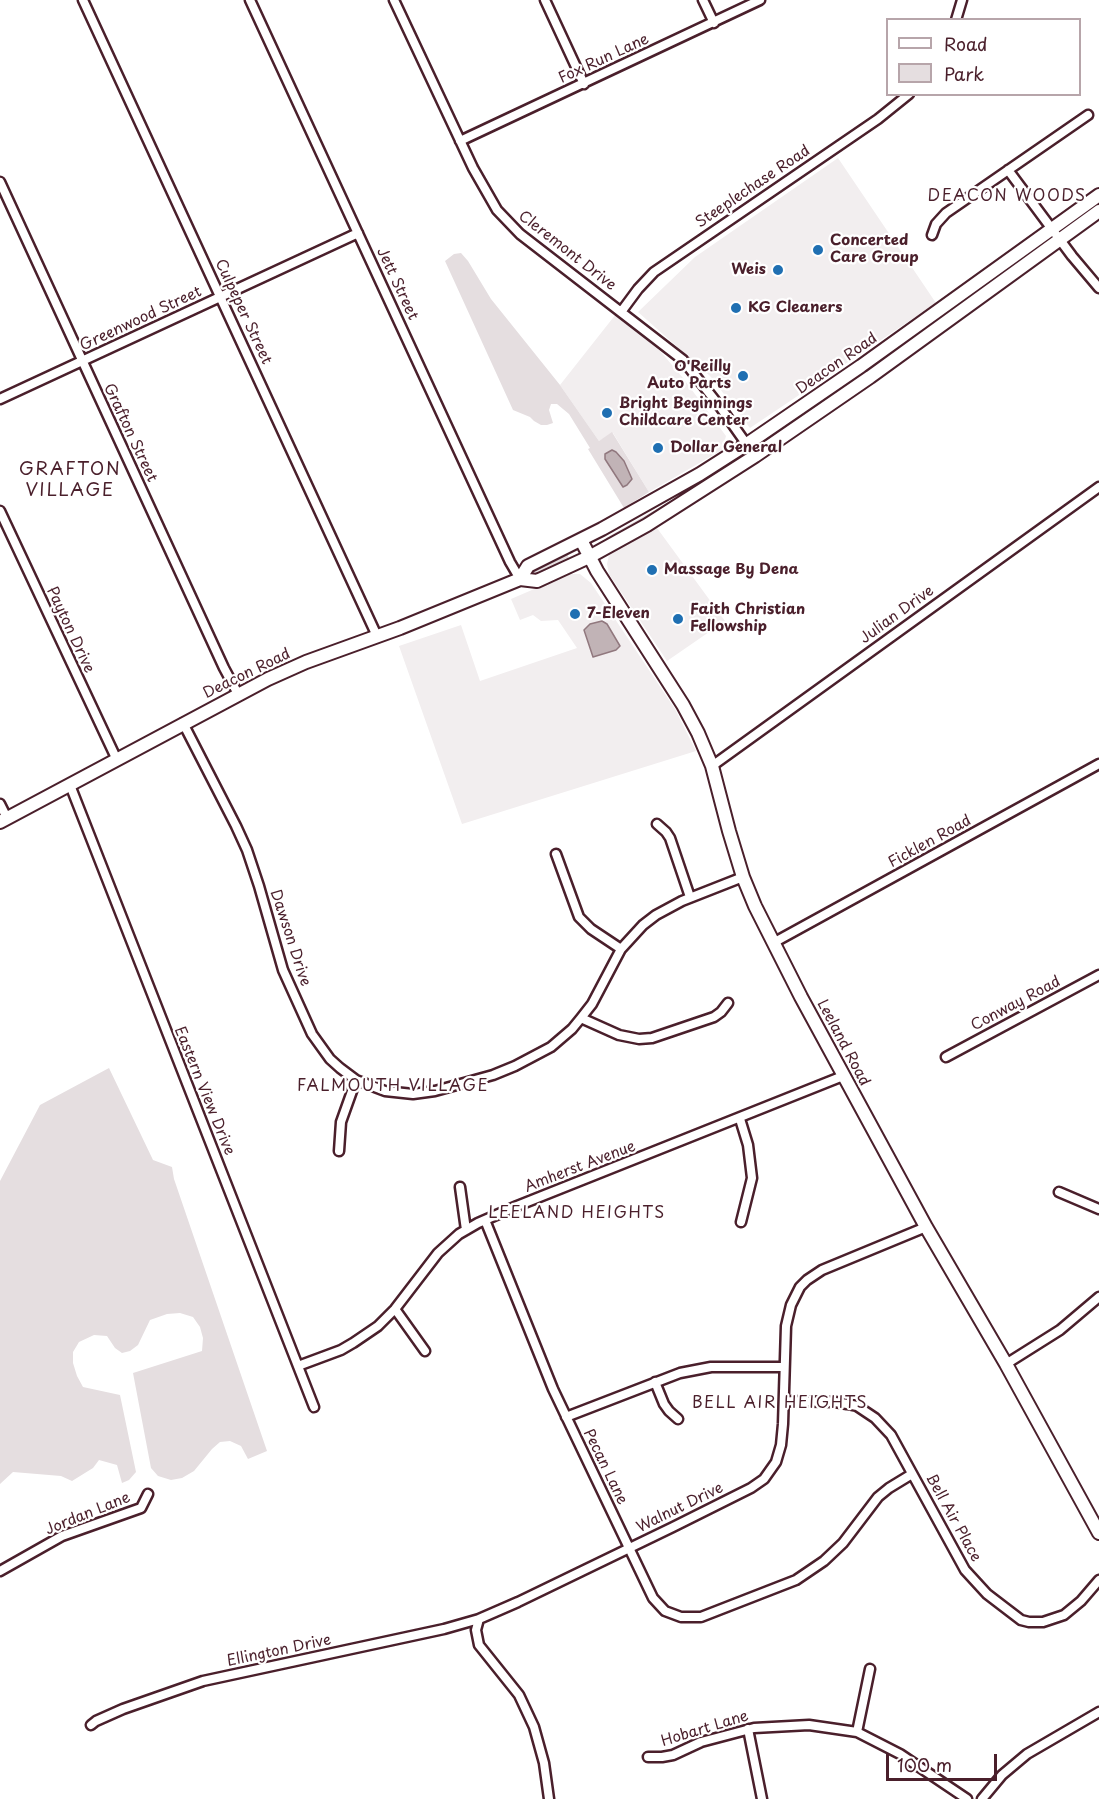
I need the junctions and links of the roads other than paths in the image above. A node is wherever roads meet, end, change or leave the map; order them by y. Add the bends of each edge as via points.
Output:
1 (83, 0) edge
2 (250, 0) edge
3 (394, 0) edge
4 (545, 0) edge
5 (703, 0) edge
6 (760, 0) edge
7 (962, 0) edge
8 (957, 18) edge
9 (714, 23) junction
10 (584, 84) junction
11 (906, 96) edge
12 (1088, 115) dead end
13 (460, 141) junction
14 (1008, 170) junction
15 (0, 182) edge
16 (1099, 195) edge
17 (1099, 211) edge
18 (358, 233) junction
19 (1057, 233) junction
20 (932, 235) dead end
21 (1099, 288) edge
22 (221, 296) junction
23 (621, 312) junction
24 (82, 361) junction
25 (0, 399) edge
26 (747, 444) junction
27 (755, 456) junction
28 (1099, 487) edge
29 (0, 511) edge
30 (581, 540) junction
31 (589, 557) junction
32 (520, 579) junction
33 (377, 636) junction
34 (238, 694) junction
35 (183, 723) junction
36 (117, 760) junction
37 (1099, 764) edge
38 (712, 766) junction
39 (70, 785) junction
40 (0, 804) edge
41 (3, 820) edge
42 (657, 824) dead end
43 (556, 854) dead end
44 (743, 877) junction
45 (690, 897) junction
46 (773, 943) junction
47 (621, 949) junction
48 (1099, 975) edge
49 (728, 1003) dead end
50 (581, 1018) junction
51 (946, 1057) dead end
52 (843, 1076) junction
53 (356, 1080) junction
54 (740, 1119) junction
55 (339, 1151) dead end
56 (460, 1187) dead end
57 (1059, 1192) dead end
58 (1099, 1209) edge
59 (485, 1220) junction
60 (741, 1222) dead end
61 (926, 1227) junction
62 (466, 1230) junction
63 (1097, 1303) edge
64 (395, 1309) junction
65 (425, 1351) dead end
66 (1006, 1364) junction
67 (298, 1366) junction
68 (784, 1367) junction
69 (655, 1382) junction
70 (784, 1401) junction
71 (314, 1407) dead end
72 (566, 1417) junction
73 (678, 1419) dead end
74 (912, 1474) junction
75 (148, 1494) dead end
76 (1099, 1533) edge
77 (628, 1548) junction
78 (0, 1571) edge
79 (1099, 1580) edge
80 (479, 1619) junction
81 (870, 1669) dead end
82 (1099, 1712) edge
83 (91, 1725) dead end
84 (748, 1729) junction
85 (857, 1732) junction
86 (648, 1757) dead end
87 (549, 1799) edge
88 (762, 1799) edge
89 (967, 1799) edge
90 (982, 1799) edge

1 - 22 street, Culpeper Street
2 - 18 street, Jett Street
3 - 13 street, Cleremont Drive
4 - 10 street
5 - 9 street
6 - 9 street, Fox Run Lane
7 - 8 street
9 - 10 street, Fox Run Lane
10 - 13 street, Fox Run Lane
11 - 23 street, Steeplechase Road via 661,267
12 - 14 street
13 - 23 street, Cleremont Drive via 488,197 508,224
14 - 19 street
14 - 20 street via 946,213
15 - 24 street, Grafton Street
16 - 19 main road, Deacon Road
17 - 19 main road, Deacon Road
18 - 22 street, Greenwood Street
18 - 32 street, Jett Street
19 - 21 street
19 - 26 main road, Deacon Road
19 - 27 main road, Deacon Road via 879,371
22 - 24 street, Greenwood Street
22 - 33 street, Culpeper Street
23 - 26 street, Cleremont Drive via 683,360
24 - 25 street, Greenwood Street
24 - 34 street, Grafton Street
26 - 27 street, Cleremont Drive
26 - 30 main road, Deacon Road
27 - 31 main road, Deacon Road via 668,514
28 - 38 street, Julian Drive
29 - 36 street, Payton Drive
30 - 31 main road
30 - 32 main road, Deacon Road via 528,566
31 - 32 main road, Deacon Road via 537,581
31 - 38 main road, Leeland Road via 683,705
32 - 33 main road, Deacon Road
33 - 34 main road, Deacon Road via 306,662
34 - 35 main road, Deacon Road
35 - 36 main road, Deacon Road
35 - 53 street, Dawson Drive via 247,850 283,970 303,1017 330,1059
36 - 39 main road, Deacon Road
37 - 46 street, Ficklen Road
38 - 44 main road, Leeland Road
39 - 41 main road, Deacon Road
39 - 67 street, Eastern View Drive
40 - 41 street
42 - 45 street via 670,838
43 - 47 street via 579,917
44 - 45 street, Dawson Drive
44 - 46 main road, Leeland Road
45 - 47 street, Dawson Drive via 656,915
46 - 52 main road, Leeland Road
47 - 50 street, Dawson Drive
48 - 51 street, Conway Road
49 - 50 street via 714,1017 652,1038 619,1035
50 - 53 street, Dawson Drive via 562,1038 537,1055 493,1075 435,1091 399,1093
52 - 54 street, Amherst Avenue
52 - 61 main road, Leeland Road
53 - 55 street via 341,1122
54 - 59 street, Amherst Avenue
54 - 60 street via 752,1178
56 - 62 street
57 - 58 street
59 - 62 street, Amherst Avenue
59 - 72 street, Pecan Lane
61 - 66 main road, Leeland Road
61 - 68 street, Walnut Drive via 822,1270 807,1280 787,1318
62 - 64 street, Amherst Avenue via 438,1253
63 - 66 street
64 - 65 street
64 - 67 street, Amherst Avenue via 353,1343
66 - 76 main road, Leeland Road
67 - 71 street, Eastern View Drive
68 - 69 street via 711,1367
68 - 70 street, Walnut Drive
69 - 72 street
69 - 73 street via 664,1404
70 - 74 street, Bell Air Place via 835,1402 866,1411 891,1435
70 - 77 street, Walnut Drive via 779,1455 764,1479
72 - 77 street, Pecan Lane
74 - 77 street, Pecan Lane via 878,1497 843,1543 810,1571 784,1586 701,1617 673,1615 657,1604
74 - 79 street, Bell Air Place via 965,1570 987,1594 1021,1620 1043,1622 1064,1615
75 - 78 street, Jordan Lane via 141,1508 62,1536
77 - 80 street, Walnut Drive
80 - 83 street, Ellington Drive via 202,1681 123,1709
80 - 87 street via 479,1644 519,1695 534,1727
81 - 85 street
82 - 90 street via 1027,1754
84 - 85 street, Hobart Lane via 803,1725
84 - 86 street, Hobart Lane via 666,1757
84 - 88 street
85 - 89 street, Hobart Lane via 900,1754

